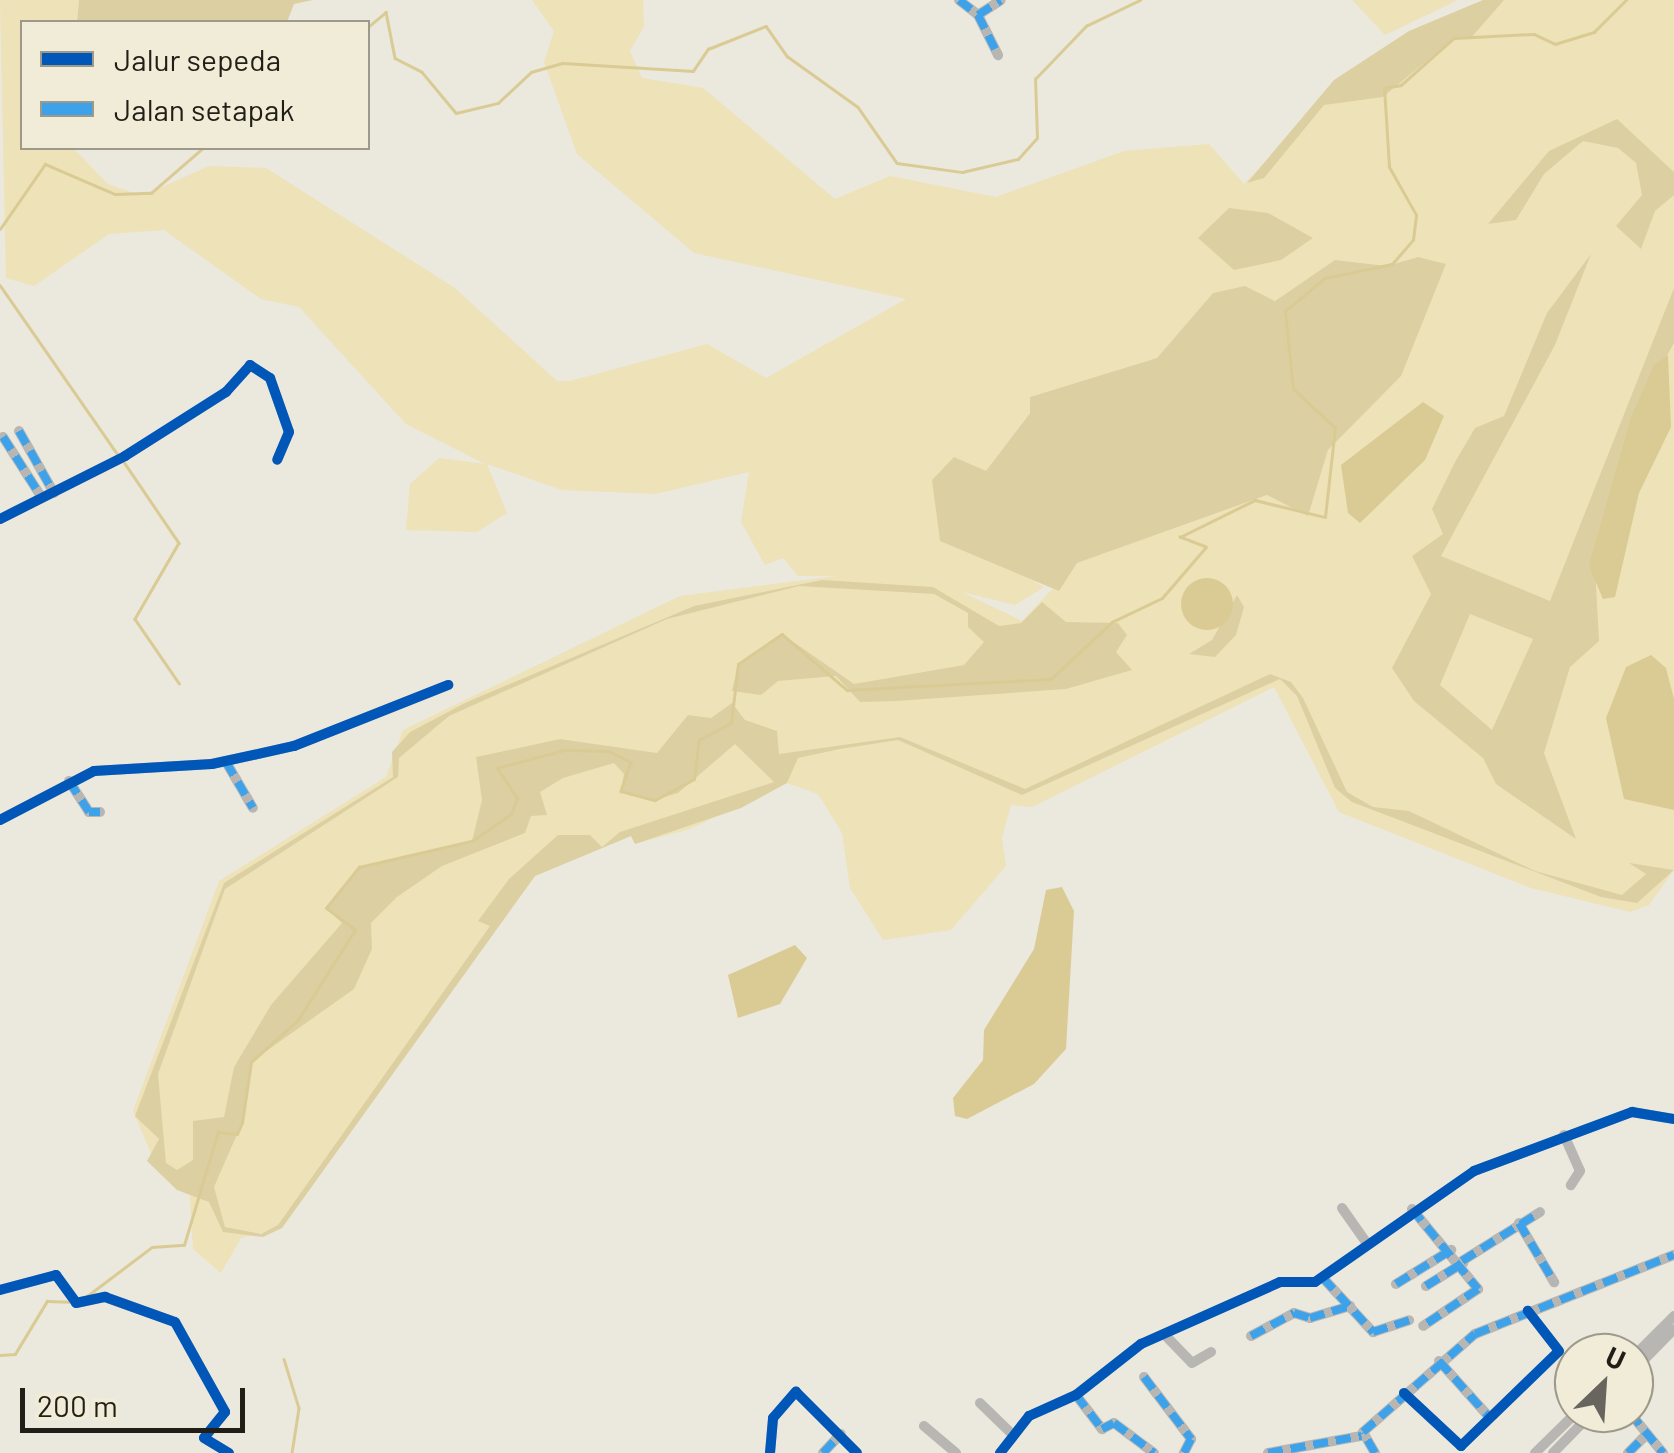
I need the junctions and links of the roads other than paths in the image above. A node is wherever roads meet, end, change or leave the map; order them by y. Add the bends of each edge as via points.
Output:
1 (959, 0) edge
2 (1001, 0) edge
3 (982, 14) junction
4 (998, 55) dead end
5 (19, 432) dead end
6 (4, 438) dead end
7 (277, 460) dead end
8 (54, 493) junction
9 (42, 498) junction
10 (0, 519) edge
11 (448, 685) dead end
12 (226, 762) junction
13 (69, 781) junction
14 (253, 808) dead end
15 (100, 812) dead end
16 (0, 820) edge
17 (1674, 1119) edge
18 (1564, 1135) junction
19 (1571, 1185) dead end
20 (1342, 1208) dead end
21 (1412, 1209) junction
22 (1540, 1212) dead end
23 (1519, 1223) junction
24 (1366, 1242) junction
25 (1451, 1250) junction
26 (1672, 1260) edge
27 (1462, 1262) junction
28 (1323, 1278) junction
29 (1554, 1282) dead end
30 (1396, 1284) dead end
31 (1426, 1286) dead end
32 (0, 1290) edge
33 (1350, 1306) junction
34 (1528, 1311) junction
35 (1674, 1316) edge
36 (1408, 1320) dead end
37 (1423, 1326) dead end
38 (1674, 1329) edge
39 (1164, 1334) junction
40 (1251, 1336) dead end
41 (1654, 1336) edge
42 (1654, 1350) edge
43 (1211, 1352) dead end
44 (1439, 1361) junction
45 (1144, 1377) dead end
46 (1404, 1393) junction
47 (1076, 1395) junction
48 (980, 1403) dead end
49 (1490, 1418) junction
50 (924, 1426) dead end
51 (1556, 1433) edge
52 (1572, 1433) edge
53 (840, 1434) junction
54 (1647, 1434) joint
55 (1361, 1436) junction
56 (1009, 1446) edge
57 (229, 1453) edge
58 (770, 1453) edge
59 (823, 1453) edge
60 (857, 1453) edge
61 (956, 1453) edge
62 (1154, 1453) edge
63 (1184, 1453) edge
64 (1268, 1453) edge
65 (1375, 1453) edge
66 (1535, 1453) edge
67 (1553, 1453) edge
68 (1628, 1453) edge
69 (1662, 1453) edge

1 - 3 street
2 - 3 street
3 - 4 street
5 - 8 street
6 - 9 street
7 - 8 street via 289,432 270,378 250,364 226,392
8 - 9 street
9 - 10 street
11 - 12 street via 327,738
12 - 13 street via 106,768
12 - 14 street
13 - 15 street via 89,812
13 - 16 street
17 - 18 street via 1632,1112
18 - 19 street via 1580,1171
18 - 21 street via 1510,1153
20 - 24 street
21 - 24 street
21 - 25 street
22 - 23 street
23 - 27 street
23 - 29 street
24 - 28 street
25 - 27 street
25 - 30 street
26 - 34 street
27 - 31 street
27 - 37 street via 1476,1292
28 - 33 street
28 - 39 street via 1280,1282
32 - 57 street via 54,1275 74,1302 105,1297 174,1322 224,1412 204,1438
33 - 36 street via 1373,1332
33 - 40 street via 1310,1318 1294,1313
34 - 44 street
34 - 49 street via 1559,1351
35 - 41 street
38 - 42 street
39 - 43 street via 1192,1362
39 - 47 street
44 - 46 street
44 - 49 street
45 - 63 street via 1192,1439
46 - 49 street via 1456,1446
46 - 55 street
47 - 56 street via 1040,1408
47 - 62 street via 1102,1429 1114,1423
48 - 56 street
50 - 61 street
51 - 66 street
52 - 67 street
53 - 58 street via 796,1392 773,1418
53 - 59 street
53 - 60 street
54 - 68 street
54 - 69 street
55 - 64 street
55 - 65 street

